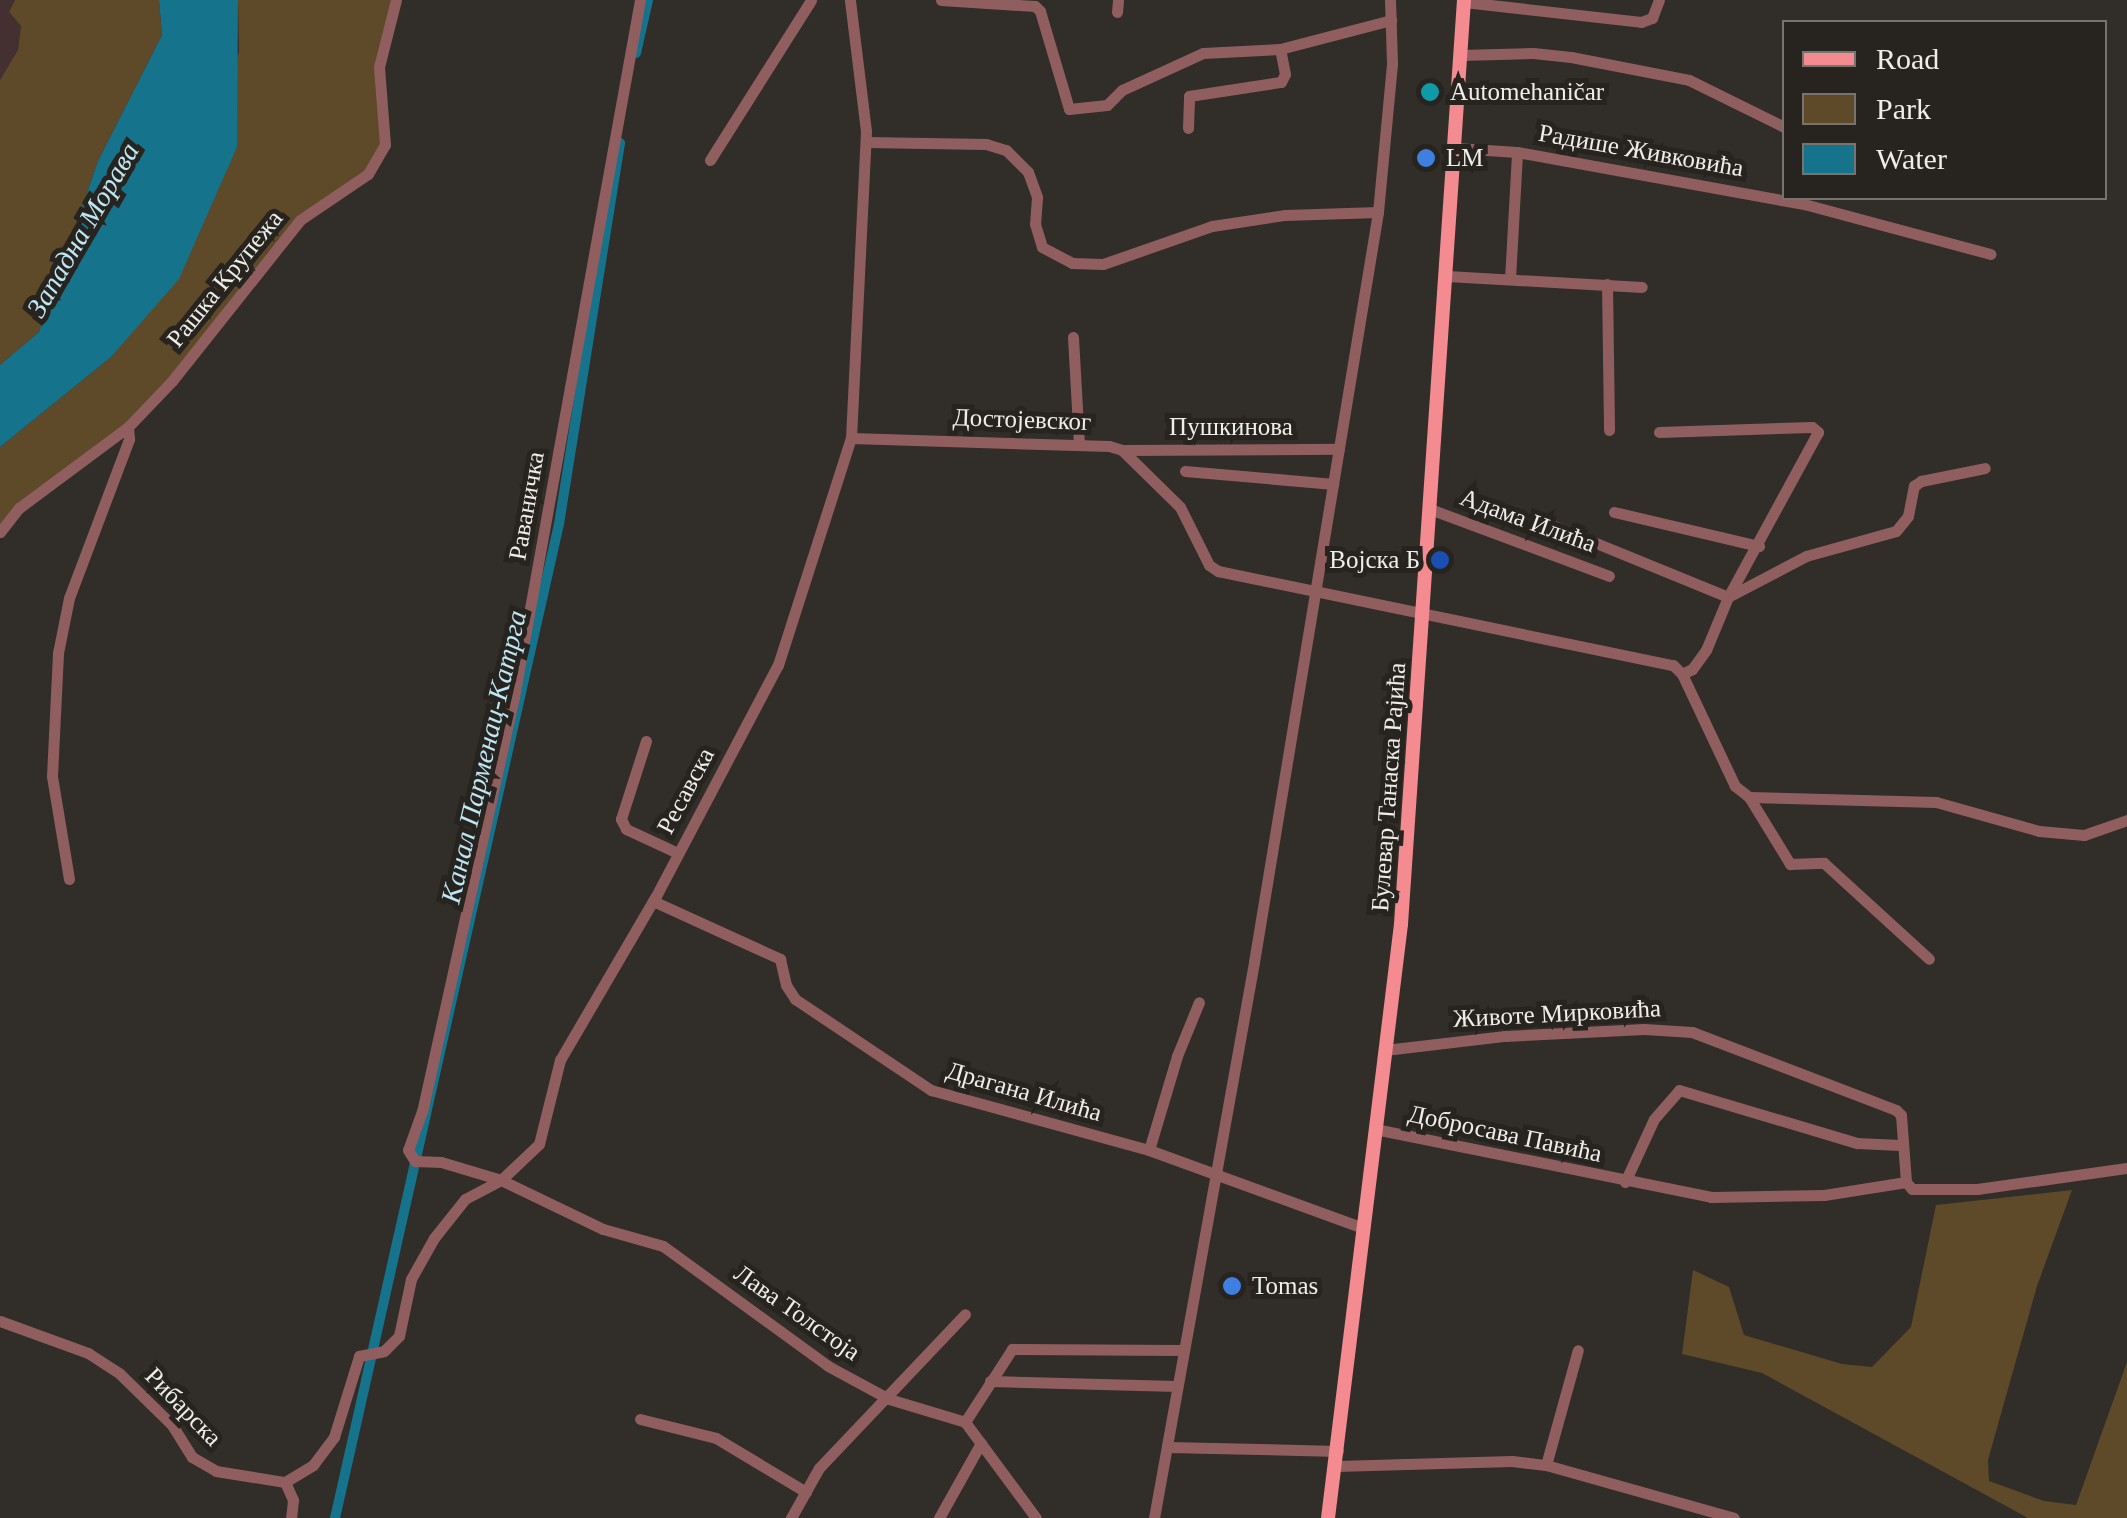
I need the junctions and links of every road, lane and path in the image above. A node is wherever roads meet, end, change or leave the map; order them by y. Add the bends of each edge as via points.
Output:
1 (396, 0) edge
2 (640, 0) edge
3 (812, 0) edge
4 (850, 0) edge
5 (941, 0) edge
6 (1390, 0) edge
7 (1658, 0) edge
8 (1464, 1) edge
9 (1391, 20) junction
10 (1280, 49) junction
11 (1461, 56) junction
12 (1782, 126) edge
13 (1188, 128) dead end
14 (866, 142) junction
15 (1456, 148) junction
16 (1517, 152) junction
17 (710, 160) dead end
18 (1378, 212) junction
19 (1990, 254) dead end
20 (1447, 276) junction
21 (1510, 279) junction
22 (1607, 284) junction
23 (1642, 286) dead end
24 (1073, 338) dead end
25 (128, 427) junction
26 (1610, 430) dead end
27 (1659, 432) dead end
28 (851, 438) junction
29 (1079, 442) junction
30 (1339, 449) junction
31 (1122, 450) junction
32 (1984, 468) dead end
33 (1185, 471) dead end
34 (1333, 484) junction
35 (1430, 509) junction
36 (1614, 512) dead end
37 (1547, 523) dead end
38 (0, 532) edge
39 (1759, 546) junction
40 (1610, 576) dead end
41 (1316, 588) junction
42 (1728, 597) junction
43 (1424, 613) junction
44 (1682, 674) junction
45 (646, 741) dead end
46 (1749, 797) junction
47 (2127, 820) edge
48 (678, 853) junction
49 (69, 879) dead end
50 (652, 901) junction
51 (1929, 959) dead end
52 (1200, 1002) dead end
53 (1385, 1050) junction
54 (1375, 1129) junction
55 (1900, 1145) junction
56 (1149, 1150) junction
57 (2127, 1168) edge
58 (1214, 1173) junction
59 (502, 1180) junction
60 (1626, 1182) junction
61 (1906, 1182) junction
62 (1363, 1228) junction
63 (965, 1314) dead end
64 (0, 1321) edge
65 (1183, 1350) junction
66 (1578, 1350) dead end
67 (990, 1381) junction
68 (1177, 1386) junction
69 (889, 1399) junction
70 (640, 1419) dead end
71 (965, 1422) junction
72 (980, 1443) junction
73 (1168, 1447) junction
74 (1337, 1458) junction
75 (1546, 1465) junction
76 (286, 1482) junction
77 (806, 1492) junction
78 (291, 1518) edge
79 (791, 1518) edge
80 (939, 1518) edge
81 (1036, 1518) edge
82 (1154, 1518) edge
83 (1328, 1518) edge
84 (1734, 1518) edge

1 - 25 street, Рашка Крупежа via 379,66 385,146 368,174 300,220
2 - 59 street, Раваничка via 514,697 422,1112 409,1140 416,1161
3 - 17 street
4 - 14 street, Ресавска
5 - 10 street via 1040,11 1069,109 1106,105 1122,90 1203,52
6 - 9 street
7 - 8 street via 1652,18 1641,22
8 - 11 main road, Булевар Танаска Рајића
9 - 10 street
9 - 18 street
10 - 13 street via 1281,82 1189,96
11 - 12 street via 1533,52 1689,80
11 - 15 main road, Булевар Танаска Рајића
14 - 18 street via 1006,150 1028,172 1042,247 1072,263 1102,264 1212,226 1285,214
14 - 28 street, Ресавска
15 - 16 street, Радише Живковића
15 - 20 main road, Булевар Танаска Рајића
16 - 19 street, Радише Живковића via 1804,204
16 - 21 street, Радише Живковића
18 - 30 street
20 - 21 street
20 - 35 main road, Булевар Танаска Рајића
21 - 22 street
22 - 23 street
22 - 26 street
24 - 29 street
25 - 38 street, Рашка Крупежа via 19,508
25 - 49 street, Рашка Крупежа via 69,598 58,654 52,776
27 - 39 street via 1815,429 1819,437
28 - 29 street, Достојевског
28 - 48 street, Ресавска via 778,665
29 - 31 street, Достојевског
30 - 31 street, Пушкинова
30 - 34 street
31 - 41 street, Достојевског via 1180,507 1209,566
32 - 42 street via 1921,481 1896,530 1806,556
33 - 34 street
34 - 41 street
35 - 40 street, Адама Илића
35 - 43 main road, Булевар Танаска Рајића
36 - 39 street
37 - 42 street
39 - 42 street
41 - 43 street, Достојевског via 1367,605
41 - 58 street
42 - 44 street via 1706,650
43 - 44 street, Достојевског via 1650,658
43 - 53 main road, Булевар Танаска Рајића
44 - 46 street via 1736,786
45 - 48 street via 620,819 626,829
46 - 47 street via 1936,802 2039,831 2084,835
46 - 51 street via 1790,864 1824,863
48 - 50 street, Ресавска
50 - 56 street, Драгана Илића via 780,959 795,998 932,1090
50 - 59 street, Ресавска via 560,1060 539,1144
52 - 56 street via 1176,1056
53 - 54 main road, Булевар Танаска Рајића
53 - 55 street, Животе Мирковића via 1505,1036 1692,1032 1896,1110
54 - 60 street, Добросава Павића
54 - 62 main road, Булевар Танаска Рајића
55 - 60 street, Добросава Павића via 1857,1143 1679,1090 1654,1119
55 - 61 street, Животе Мирковића
56 - 58 street, Драгана Илића
57 - 61 street via 1977,1190 1924,1191
58 - 62 street
58 - 65 street
59 - 69 street, Лава Толстоја via 603,1229 663,1246 828,1366
59 - 76 street, Ресавска via 465,1200 434,1238 411,1278 398,1336 384,1351 359,1356 334,1437 313,1465
60 - 61 street, Добросава Павића via 1712,1197 1824,1195
62 - 74 main road, Булевар Танаска Рајића
63 - 69 street
64 - 76 street, Рибарска via 88,1353 120,1374 172,1424 192,1458 216,1471
65 - 67 street via 1012,1349
65 - 68 street
66 - 75 street
67 - 68 street
67 - 71 street
68 - 73 street
69 - 71 street, Лава Толстоја
69 - 77 street via 841,1442
70 - 77 street via 716,1438
71 - 72 street
72 - 80 street
72 - 81 street
73 - 74 street
73 - 82 street
74 - 75 street
74 - 83 main road, Булевар Танаска Рајића
75 - 84 street
76 - 78 street
77 - 79 street

